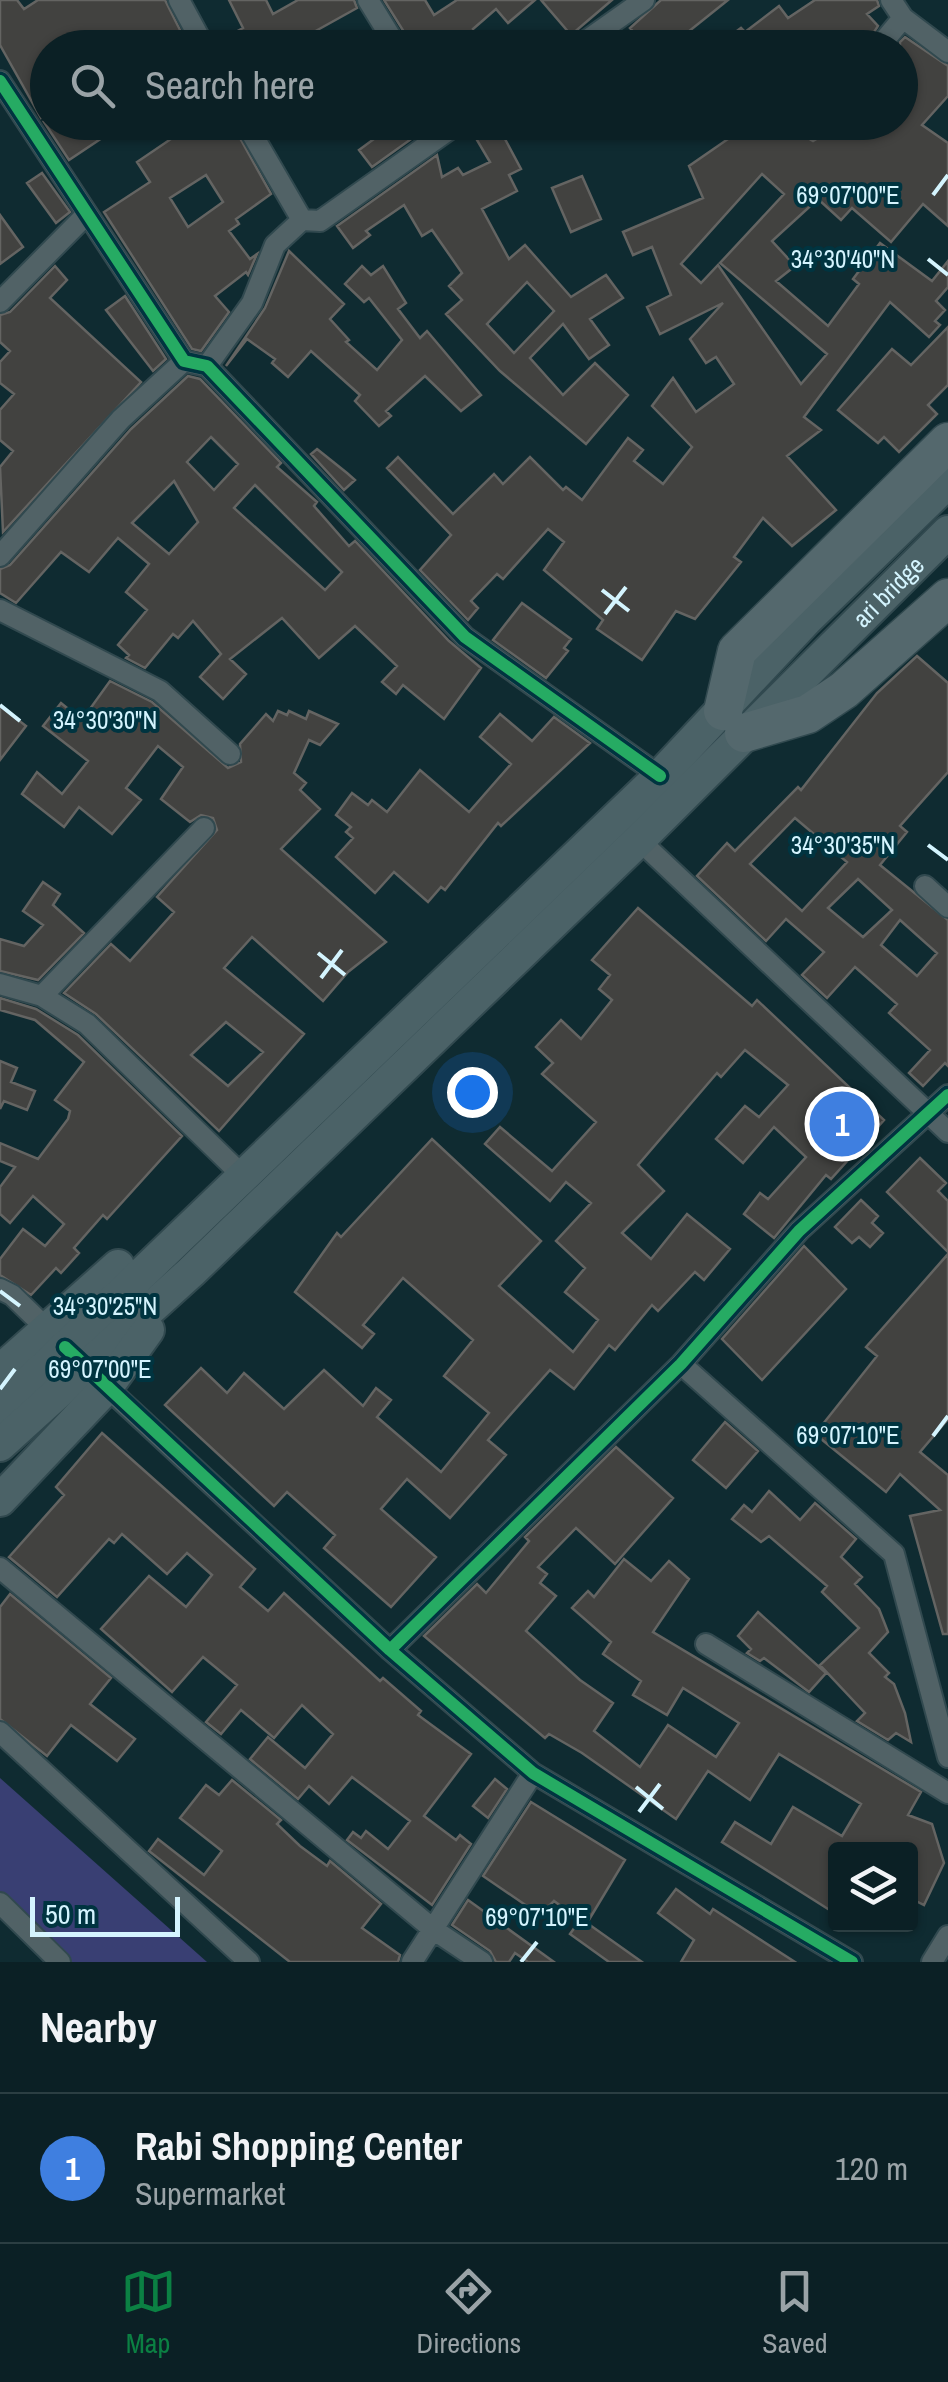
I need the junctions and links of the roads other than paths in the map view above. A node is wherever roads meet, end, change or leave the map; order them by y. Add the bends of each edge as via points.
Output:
1 (179, 0) edge
2 (368, 0) edge
3 (644, 0) edge
4 (891, 0) edge
5 (904, 18) junction
6 (195, 30) edge
7 (386, 30) edge
8 (602, 30) edge
9 (894, 30) edge
10 (948, 52) edge
11 (0, 82) edge
12 (30, 128) edge
13 (38, 140) edge
14 (256, 140) edge
15 (435, 140) edge
16 (86, 215) junction
17 (302, 220) junction
18 (0, 302) edge
19 (184, 361) junction
20 (207, 366) junction
21 (948, 442) edge
22 (948, 482) edge
23 (948, 532) edge
24 (0, 556) edge
25 (948, 598) edge
26 (0, 610) edge
27 (733, 722) junction
28 (230, 754) dead end
29 (660, 776) junction
30 (204, 828) dead end
31 (639, 840) junction
32 (924, 886) dead end
33 (948, 907) edge
34 (0, 984) edge
35 (42, 996) junction
36 (386, 1036) junction
37 (406, 1064) junction
38 (948, 1095) edge
39 (929, 1114) junction
40 (948, 1132) edge
41 (241, 1174) junction
42 (0, 1289) edge
43 (76, 1358) junction
44 (681, 1364) junction
45 (0, 1371) edge
46 (0, 1410) edge
47 (0, 1445) edge
48 (0, 1500) edge
49 (0, 1568) edge
50 (706, 1644) dead end
51 (390, 1650) junction
52 (0, 1732) edge
53 (948, 1756) edge
54 (533, 1773) junction
55 (948, 1793) edge
56 (0, 1903) edge
57 (434, 1930) junction
58 (948, 1936) edge
59 (60, 1962) edge
60 (248, 1962) edge
61 (412, 1962) edge
62 (482, 1962) edge
63 (852, 1962) edge
64 (932, 1962) edge

1 - 6 street
2 - 7 street
3 - 8 street
4 - 5 street
5 - 9 street
5 - 10 street
11 - 12 street
13 - 16 street
14 - 17 street
15 - 17 street via 320,221
16 - 18 street
16 - 19 street
17 - 20 street via 275,245 252,303
19 - 20 street
19 - 24 street
20 - 29 street via 465,637
21 - 27 highway via 736,651
22 - 27 main road via 806,620
23 - 27 main road, ari bridge via 826,650
25 - 27 highway via 808,714
26 - 28 street via 160,691
27 - 29 main road
27 - 31 main road
29 - 36 main road
30 - 35 street
31 - 37 main road
31 - 39 street
32 - 33 street
34 - 35 street
35 - 41 street via 87,1024
36 - 37 main road
36 - 41 main road
37 - 43 main road via 191,1272
38 - 39 street
39 - 40 street
39 - 44 street via 799,1231
41 - 43 main road
42 - 43 street
43 - 45 main road
43 - 46 main road
43 - 47 main road
43 - 48 main road
43 - 51 street
44 - 51 street
44 - 53 street via 894,1554
49 - 57 street
50 - 55 street
51 - 54 street
52 - 60 street
54 - 57 street
54 - 63 street
56 - 59 street
57 - 61 street
57 - 62 street
58 - 64 street

